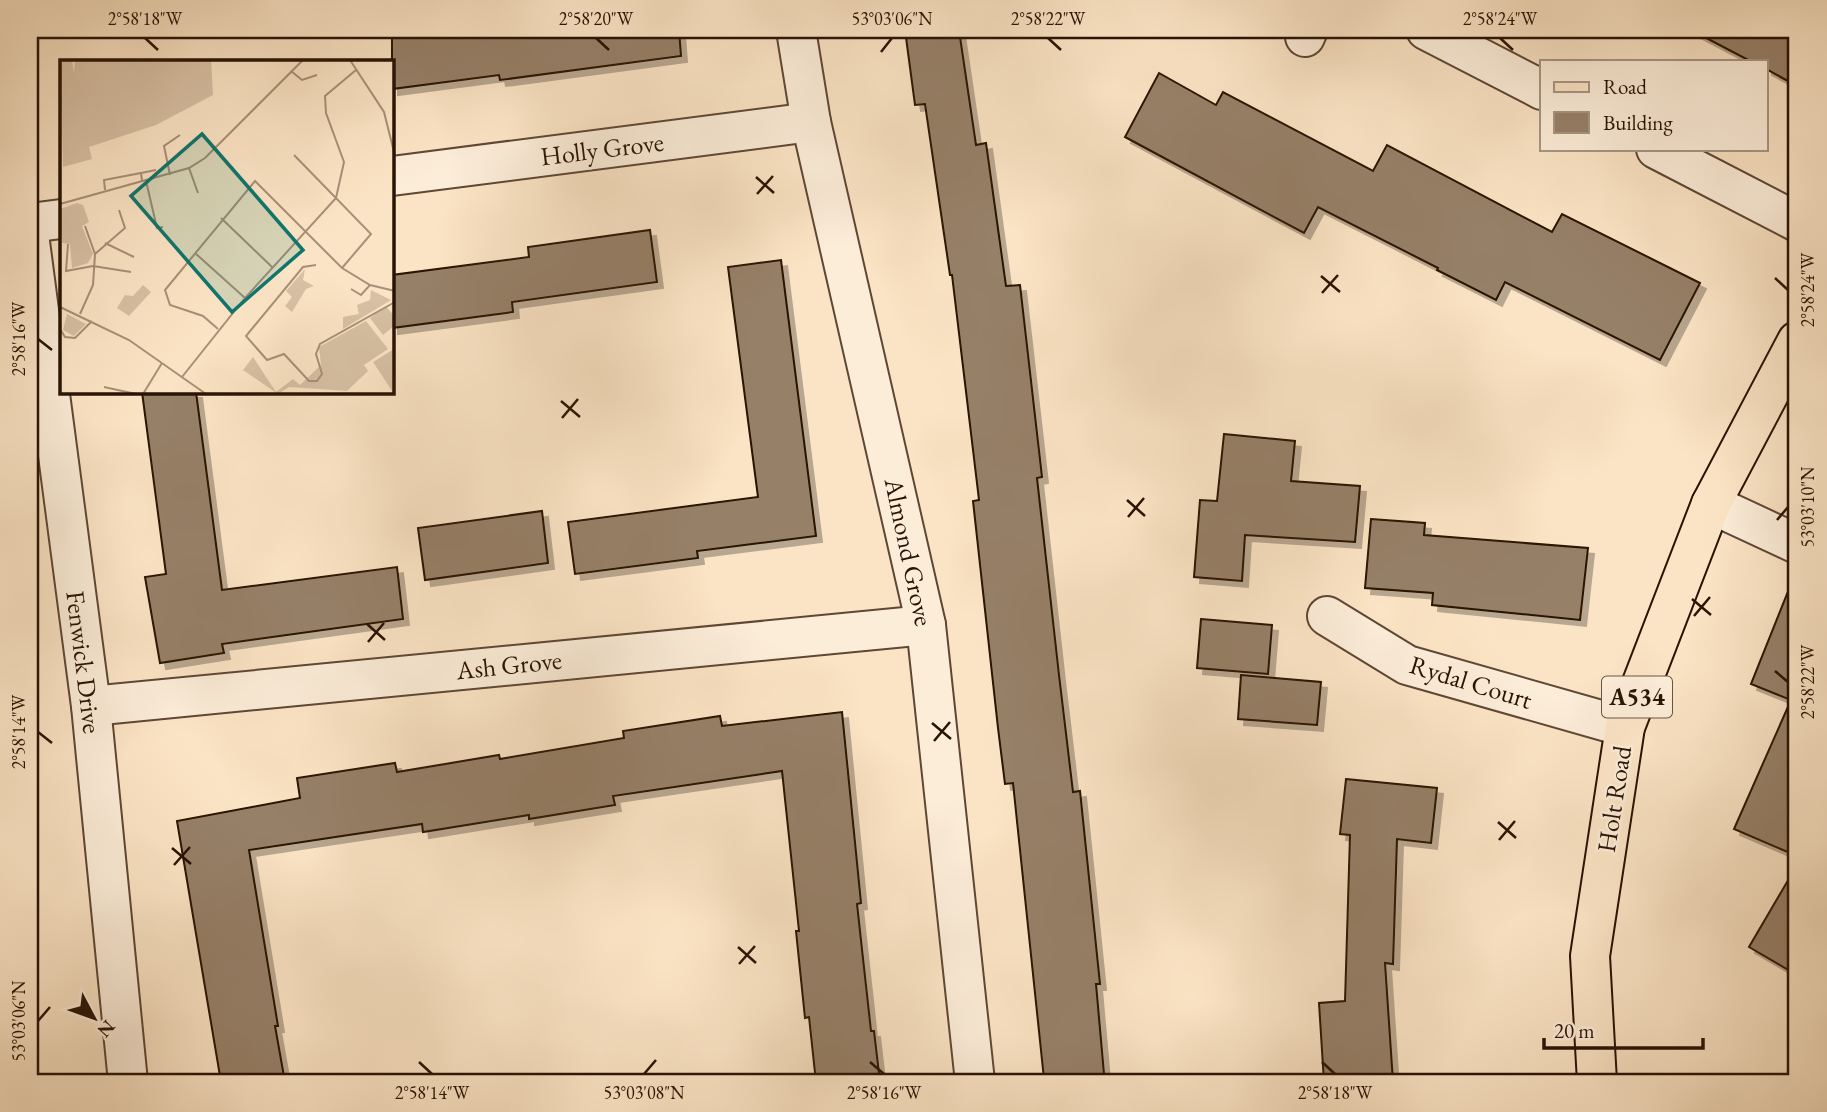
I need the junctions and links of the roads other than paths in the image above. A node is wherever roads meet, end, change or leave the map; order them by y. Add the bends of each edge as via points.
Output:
1 (796, 30) edge
2 (1426, 30) edge
3 (1540, 89) edge
4 (811, 122) junction
5 (1658, 150) edge
6 (394, 176) edge
7 (60, 219) edge
8 (1797, 222) edge
9 (30, 223) edge
10 (30, 243) edge
11 (1797, 341) edge
12 (1711, 504) junction
13 (1797, 544) edge
14 (1326, 616) dead end
15 (926, 625) junction
16 (91, 706) junction
17 (1625, 727) junction
18 (128, 1082) edge
19 (975, 1082) edge
20 (1597, 1082) edge

1 - 4 street, Almond Grove
2 - 3 street
4 - 6 street, Holly Grove
4 - 15 street, Almond Grove
5 - 8 street
7 - 9 street
10 - 16 street, Fenwick Drive
11 - 12 main road, Holt Road / A534
12 - 13 street
12 - 17 main road, Holt Road / A534
14 - 17 street, Rydal Court via 1408,665
15 - 16 street, Ash Grove
15 - 19 street, Almond Grove
16 - 18 street, Fenwick Drive
17 - 20 main road, Holt Road / A534 via 1590,956

